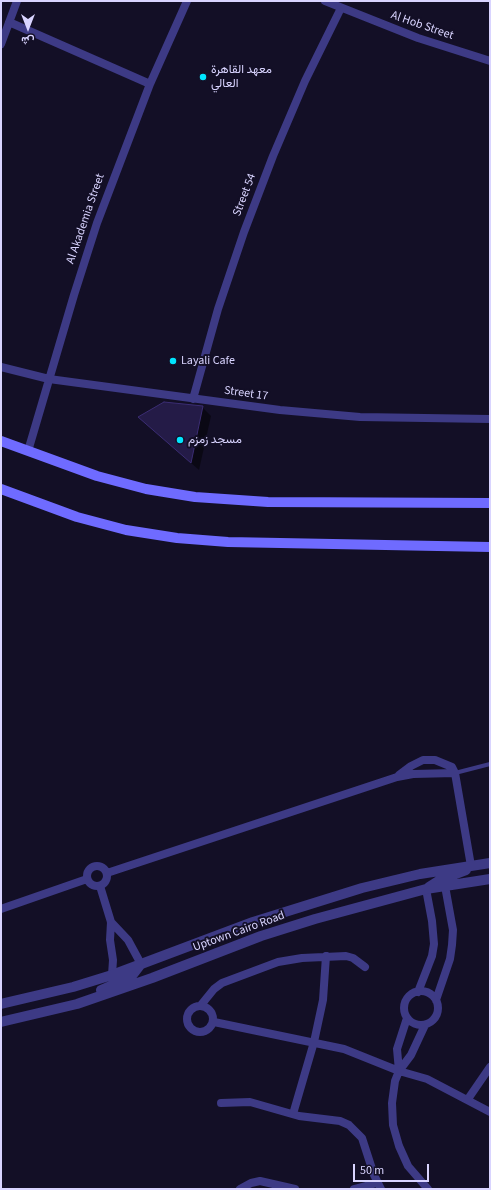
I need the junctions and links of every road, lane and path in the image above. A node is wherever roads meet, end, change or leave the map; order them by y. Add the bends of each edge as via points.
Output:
1 (18, 1) edge
2 (187, 1) edge
3 (325, 1) edge
4 (341, 8) junction
5 (9, 22) junction
6 (1, 44) edge
7 (490, 61) edge
8 (150, 84) junction
9 (1, 367) edge
10 (50, 379) junction
11 (193, 399) junction
12 (490, 419) edge
13 (1, 441) edge
14 (28, 451) junction
15 (1, 488) edge
16 (490, 504) edge
17 (490, 546) edge
18 (490, 764) edge
19 (455, 773) junction
20 (397, 777) junction
21 (490, 863) edge
22 (471, 866) junction
23 (107, 873) junction
24 (87, 879) junction
25 (490, 879) edge
26 (100, 886) junction
27 (445, 886) junction
28 (426, 889) junction
29 (1, 909) edge
30 (111, 922) junction
31 (326, 956) junction
32 (141, 964) junction
33 (364, 967) dead end
34 (112, 975) junction
35 (418, 992) junction
36 (436, 1000) junction
37 (1, 1004) edge
38 (77, 1004) junction
39 (201, 1005) junction
40 (407, 1018) junction
41 (1, 1022) edge
42 (214, 1022) junction
43 (426, 1025) junction
44 (314, 1042) junction
45 (490, 1067) edge
46 (399, 1070) junction
47 (468, 1099) junction
48 (221, 1103) dead end
49 (490, 1112) edge
50 (294, 1114) junction
51 (379, 1186) edge
52 (240, 1189) edge
53 (295, 1189) edge
54 (354, 1189) edge
55 (428, 1189) edge

1 - 5 street
2 - 8 street, Al Akademia Street
3 - 4 street, Al Hob Street
4 - 7 street, Al Hob Street via 418,38
4 - 11 street, Street 54 via 305,81 273,156 218,309
5 - 6 street
5 - 8 street
8 - 10 street, Al Akademia Street via 97,223
9 - 10 street, Street 17
10 - 11 street, Street 17
10 - 14 street, Al Akademia Street
11 - 12 street, Street 17 via 360,417
13 - 14 main road
14 - 16 main road via 73,469 121,483 195,497 268,502
15 - 17 main road via 89,520 126,530 177,538 228,542
18 - 19 lane
19 - 20 street
19 - 20 street via 452,767 444,763 423,760
19 - 22 street
20 - 23 street
21 - 22 street, Uptown Cairo Road
22 - 28 street
22 - 32 street, Uptown Cairo Road via 420,874 312,902
23 - 24 street via 102,867 94,866 87,871
23 - 26 street via 106,881
24 - 26 street via 92,885
24 - 29 street
25 - 27 street, Uptown Cairo Road
26 - 30 street
27 - 28 street, Uptown Cairo Road
27 - 36 street via 453,930 452,945
28 - 35 street via 434,944
28 - 38 street, Uptown Cairo Road via 261,936
30 - 32 street via 128,940
30 - 34 street
31 - 33 street via 346,956 359,961
31 - 39 street via 290,960 231,978 214,989
31 - 44 street via 325,985
32 - 34 street, Uptown Cairo Road
32 - 38 street via 131,977
34 - 37 street, Uptown Cairo Road
35 - 36 street via 428,993
35 - 40 street via 410,995 406,1002 404,1010
36 - 43 street via 436,1017
38 - 41 street, Uptown Cairo Road
39 - 42 street via 209,1009
39 - 42 street via 192,1008 187,1016 191,1029 205,1032
40 - 43 street via 413,1023
40 - 46 street via 397,1049
42 - 44 street
43 - 46 street via 411,1055
44 - 46 street via 344,1049
44 - 50 street
45 - 47 street
46 - 47 street via 427,1079
46 - 55 street via 392,1103 393,1125 408,1166
47 - 49 street
48 - 50 street via 250,1102
50 - 51 street via 340,1121 356,1131 366,1147
51 - 54 street
52 - 53 street via 260,1181

